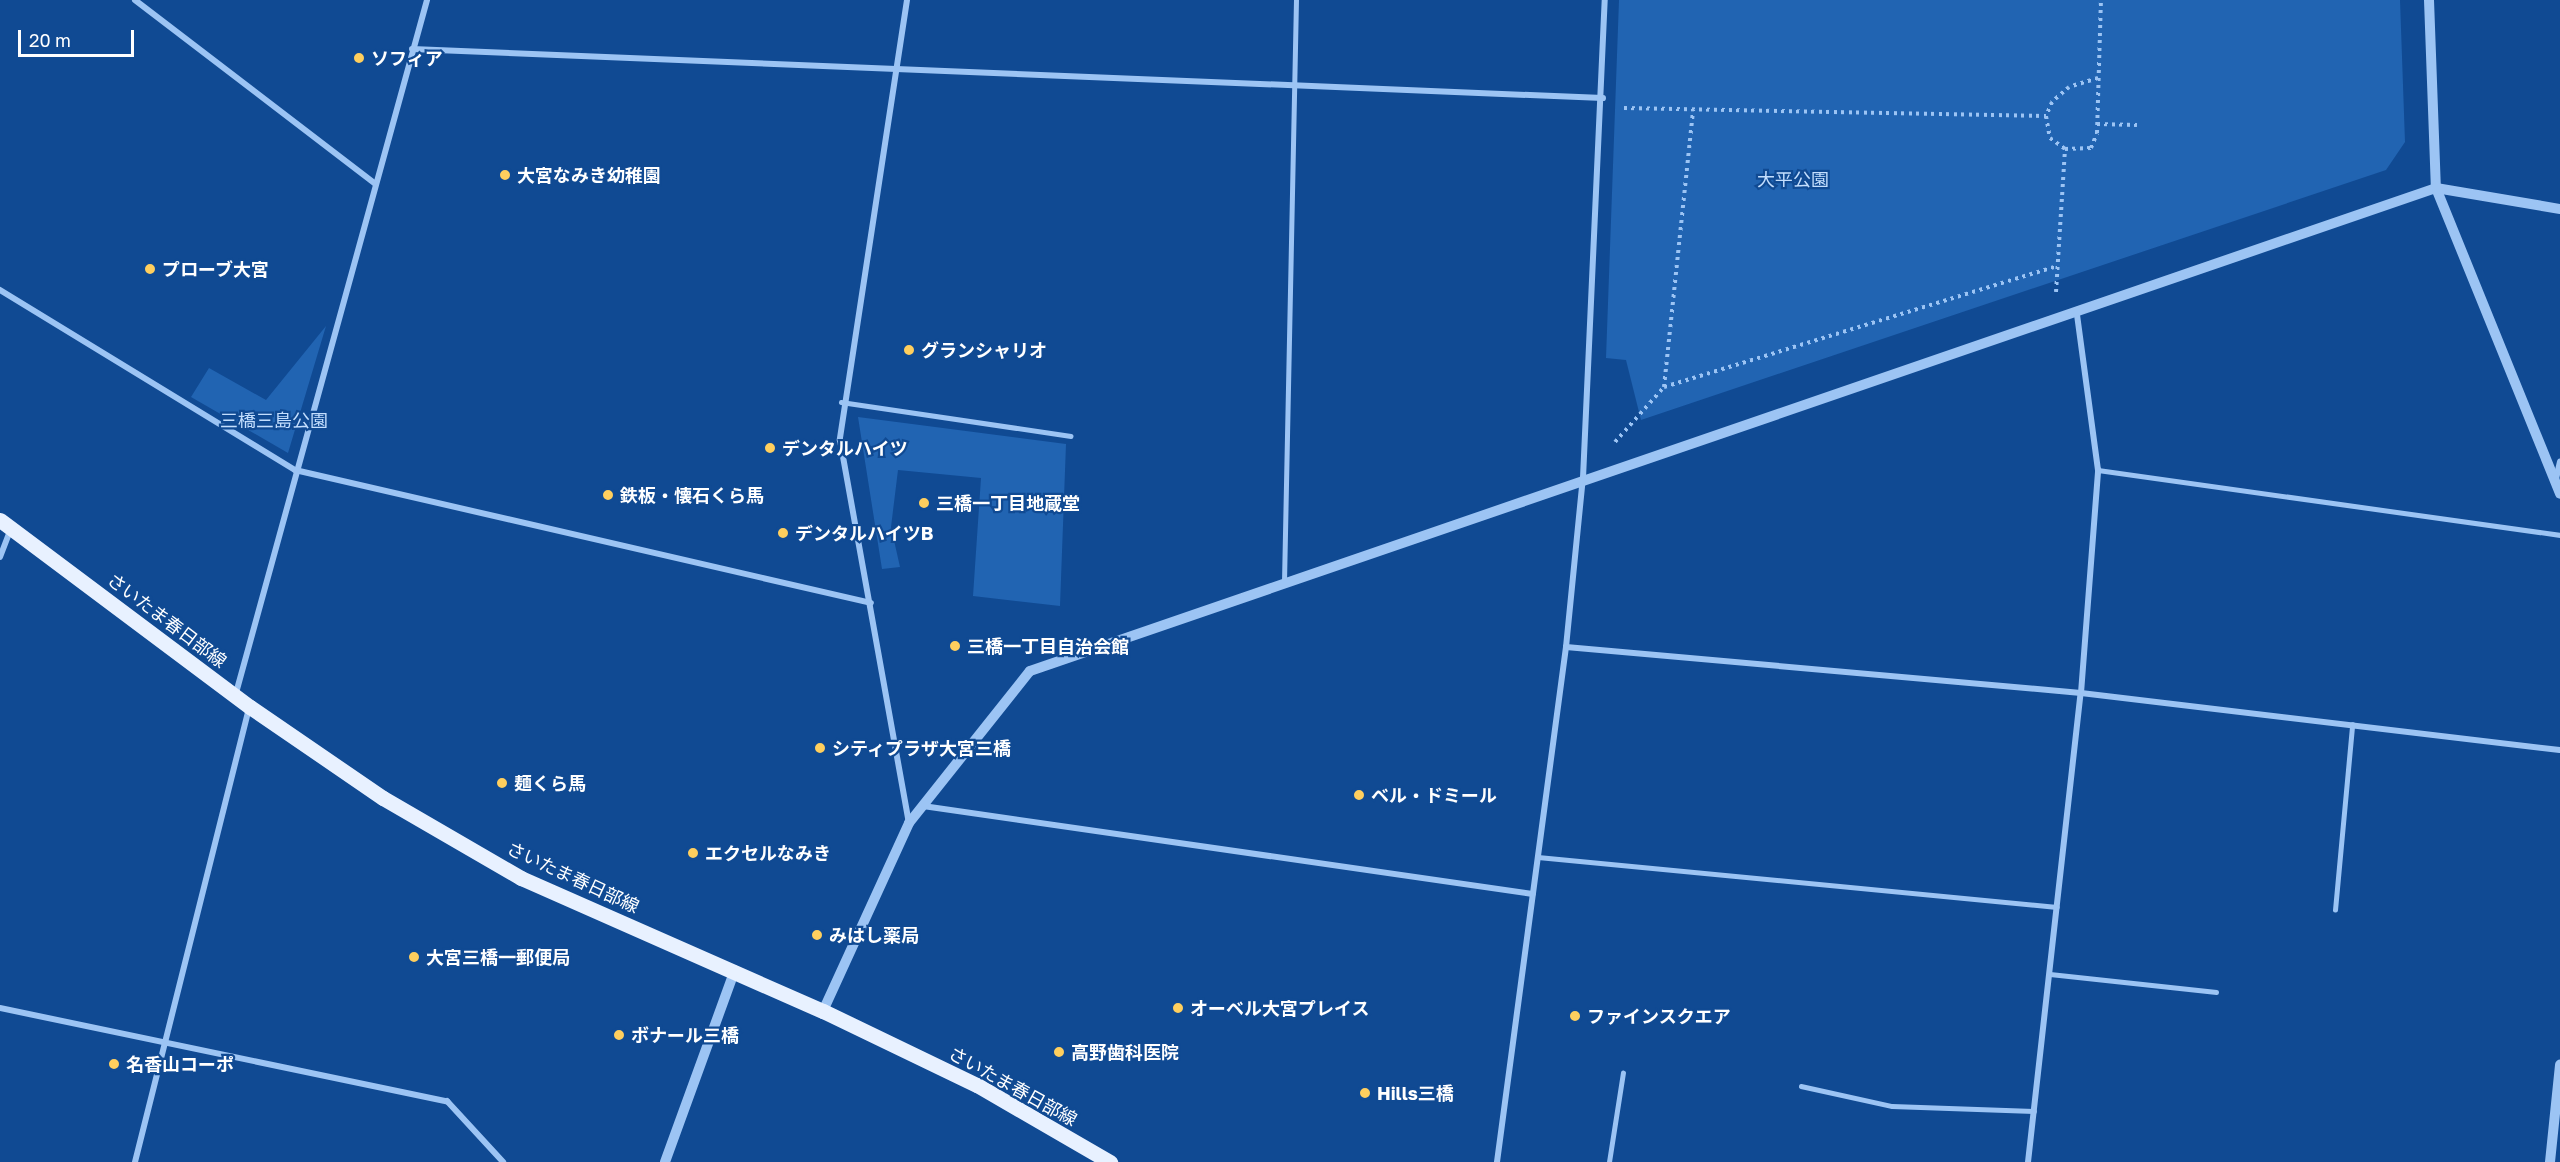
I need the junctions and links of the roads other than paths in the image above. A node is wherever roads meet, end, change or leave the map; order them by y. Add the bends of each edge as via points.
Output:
1 (135, 0) edge
2 (427, 0) edge
3 (907, 0) edge
4 (1296, 0) edge
5 (1605, 0) edge
6 (2429, 0) edge
7 (412, 49) junction
8 (895, 68) junction
9 (1294, 84) junction
10 (1603, 98) junction
11 (376, 184) junction
12 (2436, 188) junction
13 (2560, 209) edge
14 (0, 290) edge
15 (2077, 314) junction
16 (842, 402) junction
17 (1070, 436) dead end
18 (2560, 461) edge
19 (295, 470) junction
20 (2098, 470) junction
21 (1583, 478) junction
22 (2556, 480) junction
23 (2560, 494) edge
24 (6, 524) edge
25 (2560, 535) edge
26 (0, 557) edge
27 (1284, 585) junction
28 (871, 603) junction
29 (1566, 647) junction
30 (2081, 693) junction
31 (235, 695) junction
32 (250, 706) junction
33 (2352, 724) junction
34 (2560, 750) edge
35 (923, 806) junction
36 (909, 823) junction
37 (1538, 857) junction
38 (1533, 894) junction
39 (2057, 908) junction
40 (2335, 910) dead end
41 (735, 970) junction
42 (2050, 974) junction
43 (2216, 992) dead end
44 (0, 1008) edge
45 (823, 1011) junction
46 (164, 1044) junction
47 (2560, 1065) edge
48 (1623, 1073) dead end
49 (1801, 1086) dead end
50 (2034, 1111) junction
51 (135, 1162) edge
52 (503, 1162) edge
53 (665, 1162) edge
54 (1110, 1162) edge
55 (1497, 1162) edge
56 (1610, 1162) edge
57 (2028, 1162) edge
58 (2550, 1162) edge

1 - 11 street
2 - 7 street
3 - 8 street
4 - 9 lane
5 - 10 street
6 - 12 street
7 - 8 street
7 - 11 street
8 - 9 street
8 - 16 street
9 - 10 street
9 - 27 lane
10 - 21 street
11 - 19 street
12 - 13 street
12 - 15 street
12 - 22 street
14 - 19 street
15 - 20 street
15 - 21 street
16 - 17 lane
16 - 28 street via 840,440
18 - 22 street
19 - 28 street
19 - 31 street
20 - 25 lane
20 - 30 street
21 - 27 street
21 - 29 street
22 - 23 street
24 - 26 street
24 - 31 main road, さいたま春日部線
27 - 35 street via 1030,671
28 - 36 street
29 - 30 street
29 - 37 street
30 - 33 street
30 - 39 street
31 - 32 main road, さいたま春日部線
32 - 41 main road, さいたま春日部線 via 383,798 521,878
32 - 46 street
33 - 34 street
33 - 40 lane
35 - 36 street
35 - 38 street
36 - 45 street
37 - 38 street
37 - 39 lane
38 - 55 street
39 - 42 street
41 - 45 main road, さいたま春日部線
41 - 53 street
42 - 43 lane
42 - 50 street
44 - 46 street
45 - 54 main road, さいたま春日部線 via 977,1085
46 - 51 street
46 - 52 street via 447,1101
47 - 58 street
48 - 56 lane
49 - 50 lane via 1892,1106
50 - 57 street

